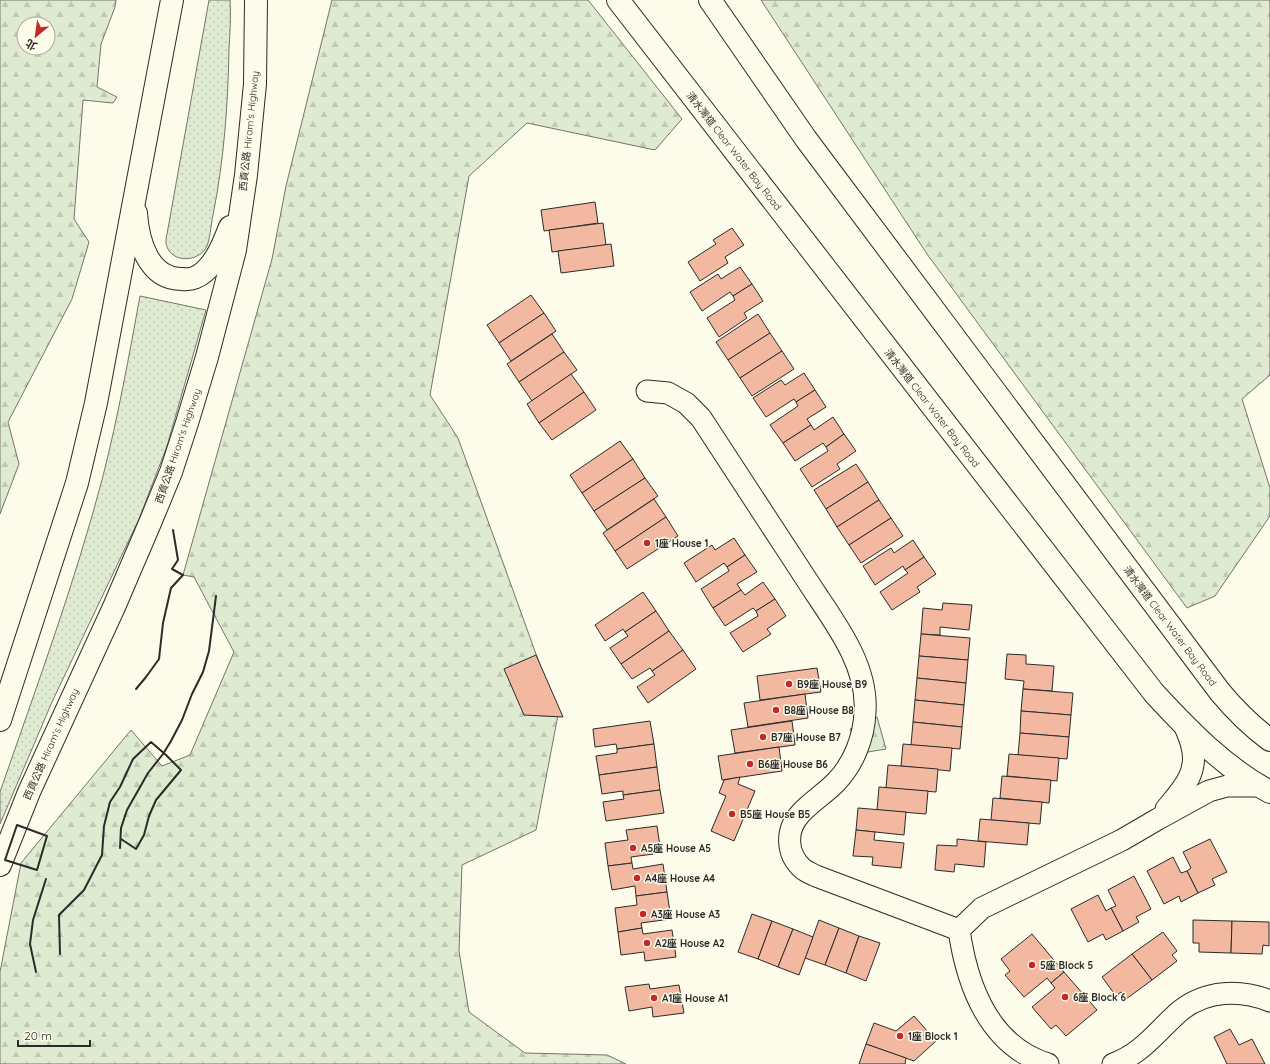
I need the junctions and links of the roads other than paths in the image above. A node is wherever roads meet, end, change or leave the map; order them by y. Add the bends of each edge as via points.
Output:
1 (172, 0) edge
2 (256, 0) edge
3 (618, 0) edge
4 (710, 0) edge
5 (246, 174) junction
6 (135, 195) junction
7 (647, 392) dead end
8 (0, 720) edge
9 (1185, 726) junction
10 (1270, 740) edge
11 (1265, 789) edge
12 (1158, 819) junction
13 (0, 866) edge
14 (959, 930) junction
15 (1270, 1001) edge
16 (1048, 1064) edge
17 (1113, 1064) edge

1 - 6 main road
2 - 5 main road, 西貢公路 Hiram's Highway via 255,84
3 - 9 main road, 清水灣道 Clear Water Bay Road via 1134,668
4 - 10 main road, 清水灣道 Clear Water Bay Road via 806,139 1220,692 1232,707
5 - 6 main road via 224,242 216,258 205,272 192,280 176,279 162,274 150,262 138,228
5 - 13 main road, 西貢公路 Hiram's Highway via 235,250 221,305 170,472 117,600 29,792
6 - 8 main road via 96,403 77,483
7 - 14 street via 668,394 686,403 701,418 833,619 854,657 860,674 865,693 865,712 857,749 849,766 837,781 793,823 789,836 790,849 795,861 804,870 816,876
9 - 11 main road, 清水灣道 Clear Water Bay Road via 1231,767
9 - 12 street via 1193,747 1194,765 1183,788
11 - 12 street via 1227,786 1209,791
12 - 14 street via 1122,840 982,908
14 - 16 street via 963,956 976,996 984,1011 1015,1047
15 - 17 street via 1233,992 1205,998 1181,1010 1132,1055

